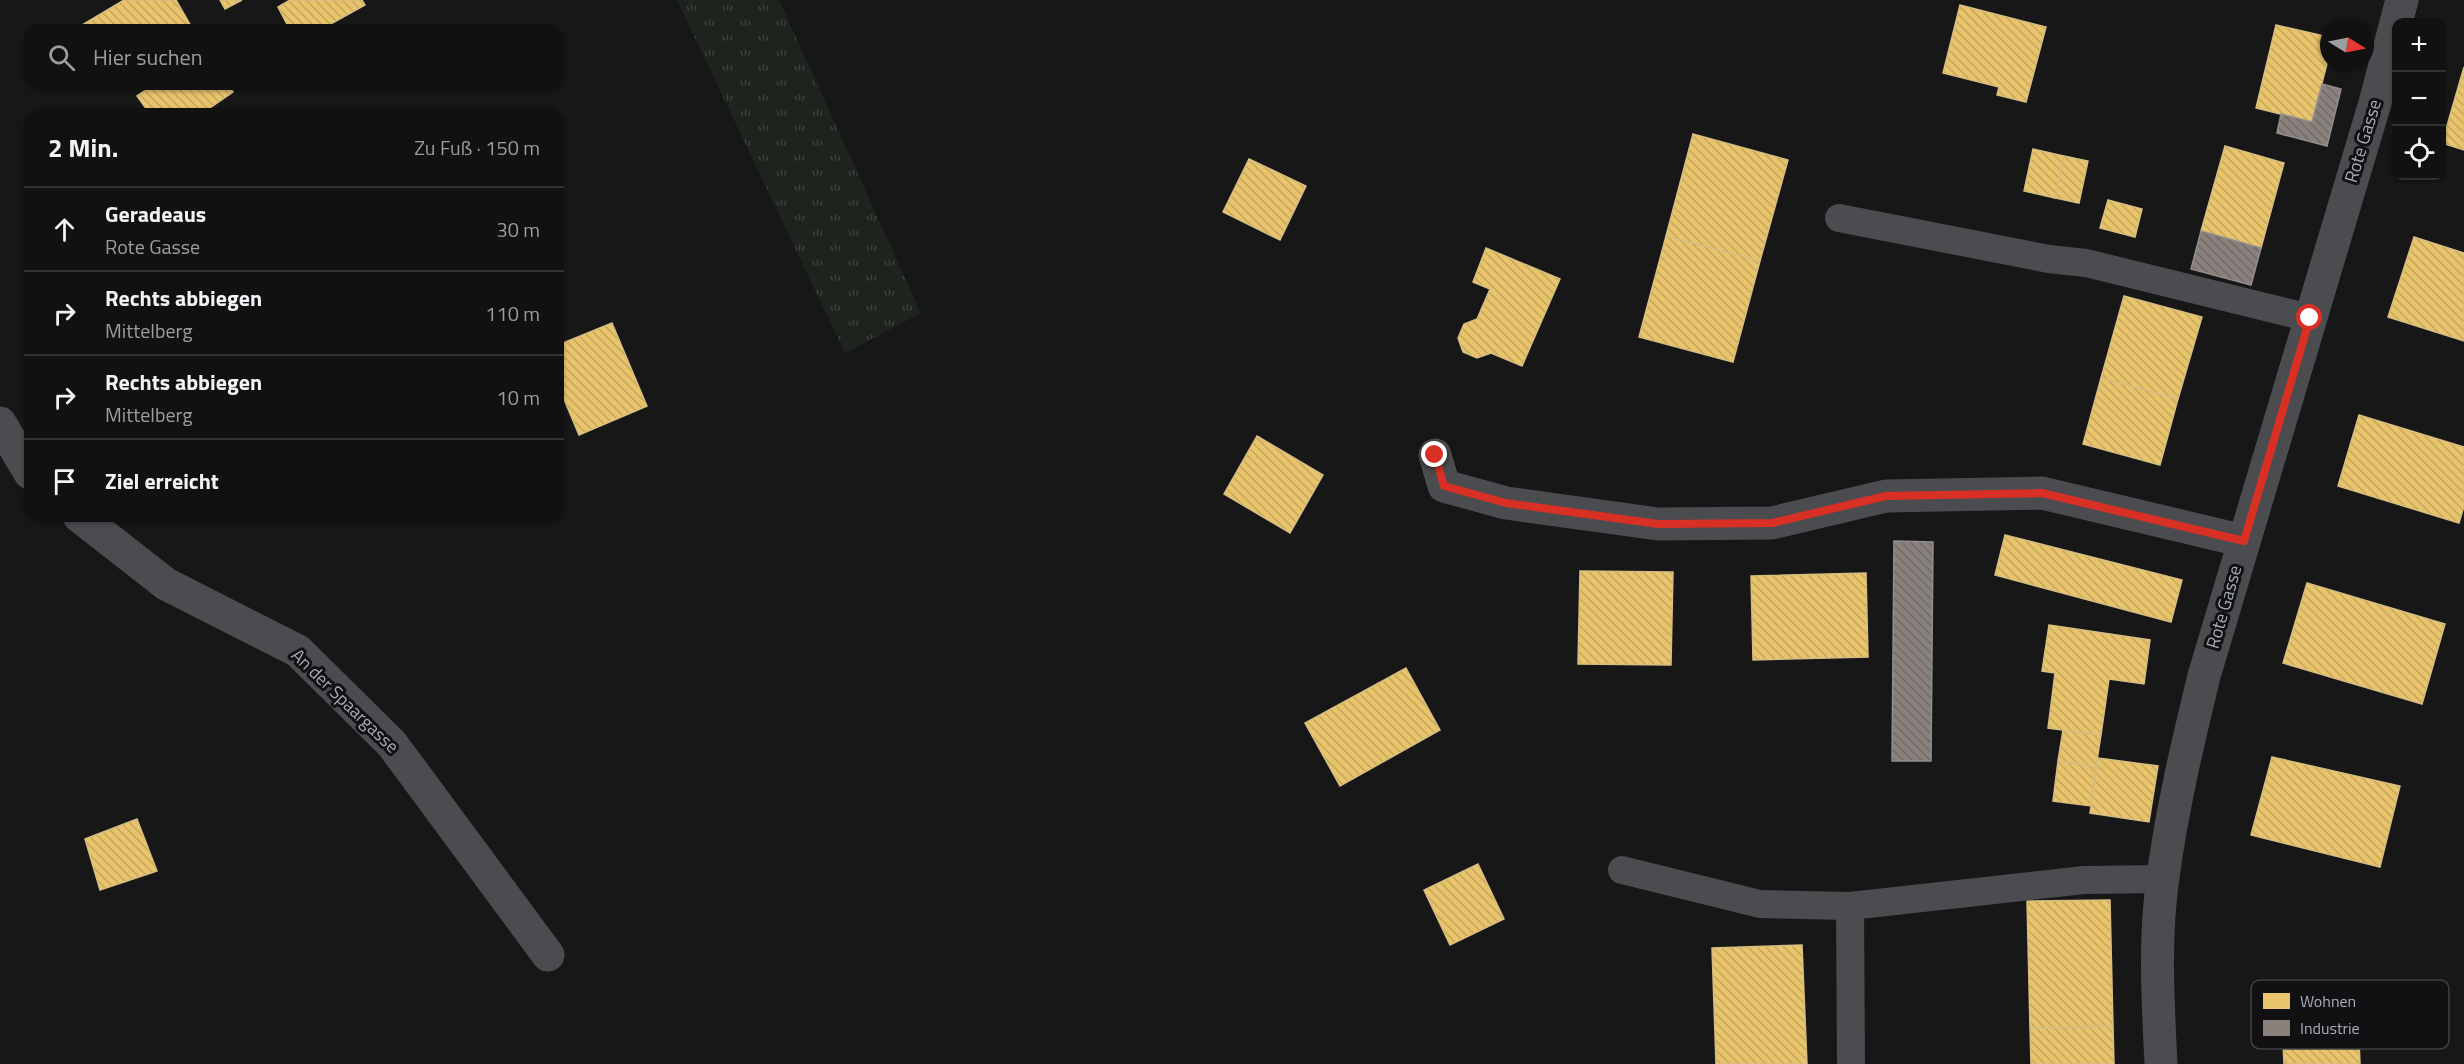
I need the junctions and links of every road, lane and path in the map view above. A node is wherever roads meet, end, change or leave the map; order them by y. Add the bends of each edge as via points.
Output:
1 (2402, 0) edge
2 (1839, 218) dead end
3 (2310, 318) junction
4 (0, 423) edge
5 (1435, 455) dead end
6 (24, 464) edge
7 (87, 522) edge
8 (2244, 541) junction
9 (1622, 870) dead end
10 (2162, 879) junction
11 (1850, 906) junction
12 (548, 955) dead end
13 (1851, 1064) edge
14 (2161, 1064) edge

1 - 3 street, Rote Gasse
2 - 3 lane via 2086,263
3 - 8 street, Rote Gasse
4 - 6 street
5 - 8 street via 1444,486 1506,503 1658,524 1772,523 1886,496 2042,493
7 - 12 street, An der Spaargasse via 166,584 298,651 392,744
8 - 10 street, Rote Gasse via 2180,771
9 - 11 lane via 1760,904
10 - 11 lane via 2084,880
10 - 14 street, Rote Gasse via 2157,972
11 - 13 lane

